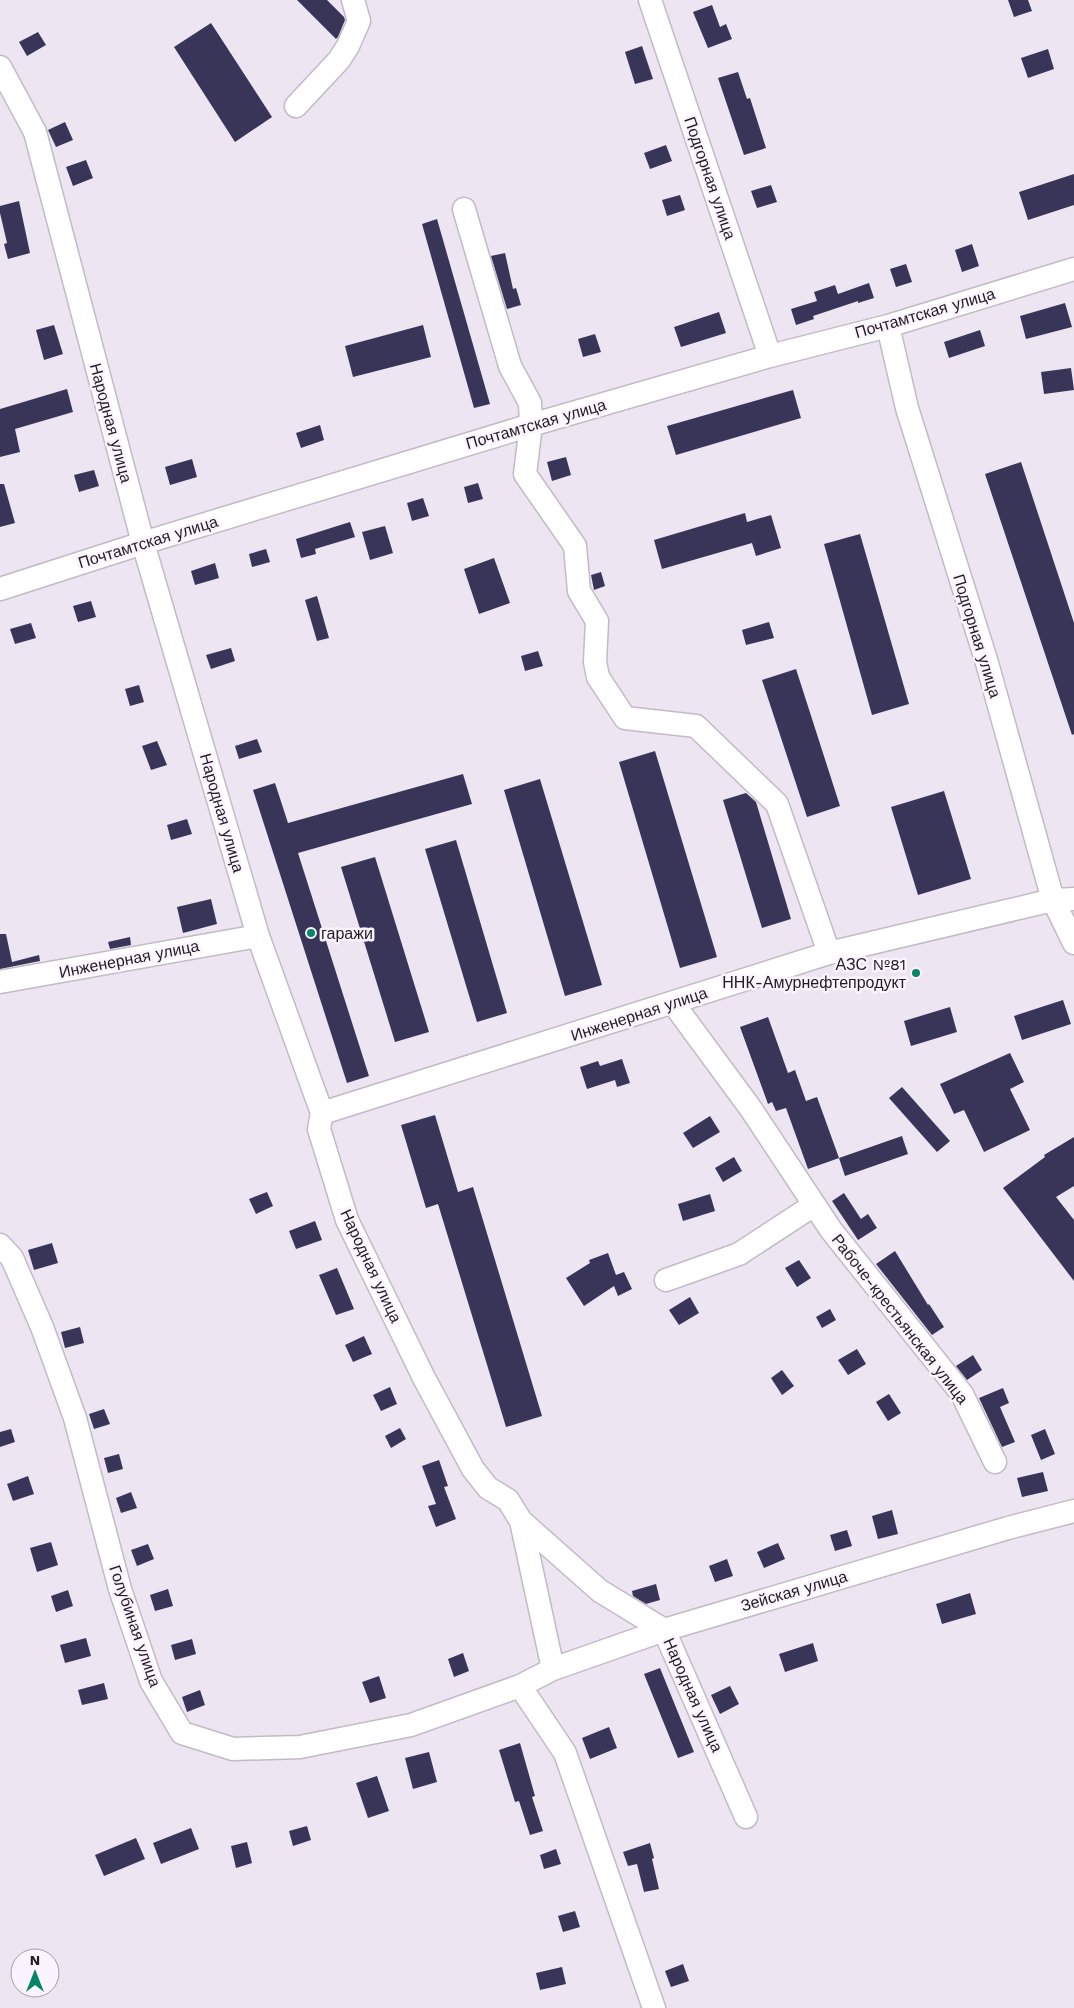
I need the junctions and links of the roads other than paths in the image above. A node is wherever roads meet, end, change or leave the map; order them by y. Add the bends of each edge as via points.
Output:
1 (352, 0) edge
2 (650, 0) edge
3 (0, 67) edge
4 (296, 106) dead end
5 (464, 209) dead end
6 (1074, 269) edge
7 (888, 326) junction
8 (770, 356) junction
9 (531, 425) junction
10 (143, 543) junction
11 (0, 589) edge
12 (1064, 899) edge
13 (258, 936) junction
14 (1074, 943) edge
15 (829, 953) junction
16 (0, 982) edge
17 (674, 1004) junction
18 (322, 1113) junction
19 (814, 1205) junction
20 (0, 1245) edge
21 (666, 1280) dead end
22 (995, 1462) dead end
23 (1074, 1511) edge
24 (521, 1521) junction
25 (664, 1630) junction
26 (552, 1669) junction
27 (520, 1686) junction
28 (746, 1816) dead end
29 (654, 2008) edge

1 - 4 street via 359,21 348,46
2 - 8 street, Подгорная улица
3 - 10 street, Народная улица via 35,132
5 - 9 street via 510,366 530,403
6 - 7 street, Почтамтская улица
7 - 8 street, Почтамтская улица
7 - 12 street, Подгорная улица via 907,408
8 - 9 street, Почтамтская улица
9 - 10 street, Почтамтская улица
9 - 15 street via 524,474 575,546 579,591 597,621 595,662 598,677 625,718 696,726 778,804
10 - 11 street, Почтамтская улица
10 - 13 street, Народная улица
12 - 14 street, Подгорная улица
12 - 15 street, Инженерная улица
13 - 16 street, Инженерная улица
13 - 18 street, Народная улица
15 - 17 street, Инженерная улица
17 - 18 street, Инженерная улица
17 - 19 street, Рабоче-крестьянская улица via 751,1110
18 - 24 street, Народная улица via 319,1128 347,1220 424,1378 473,1469 488,1488 508,1500
19 - 21 street via 739,1254
19 - 22 street, Рабоче-крестьянская улица via 962,1394
20 - 27 street, Голубиная улица via 12,1258 42,1327 75,1418 120,1589 151,1681 182,1733 232,1750 300,1747 411,1725
23 - 25 street, Зейская улица
24 - 25 street, Народная улица via 600,1591
24 - 26 street, Народная улица
25 - 26 street, Зейская улица
25 - 28 street, Народная улица
26 - 27 street, Зейская улица
27 - 29 street via 566,1753

